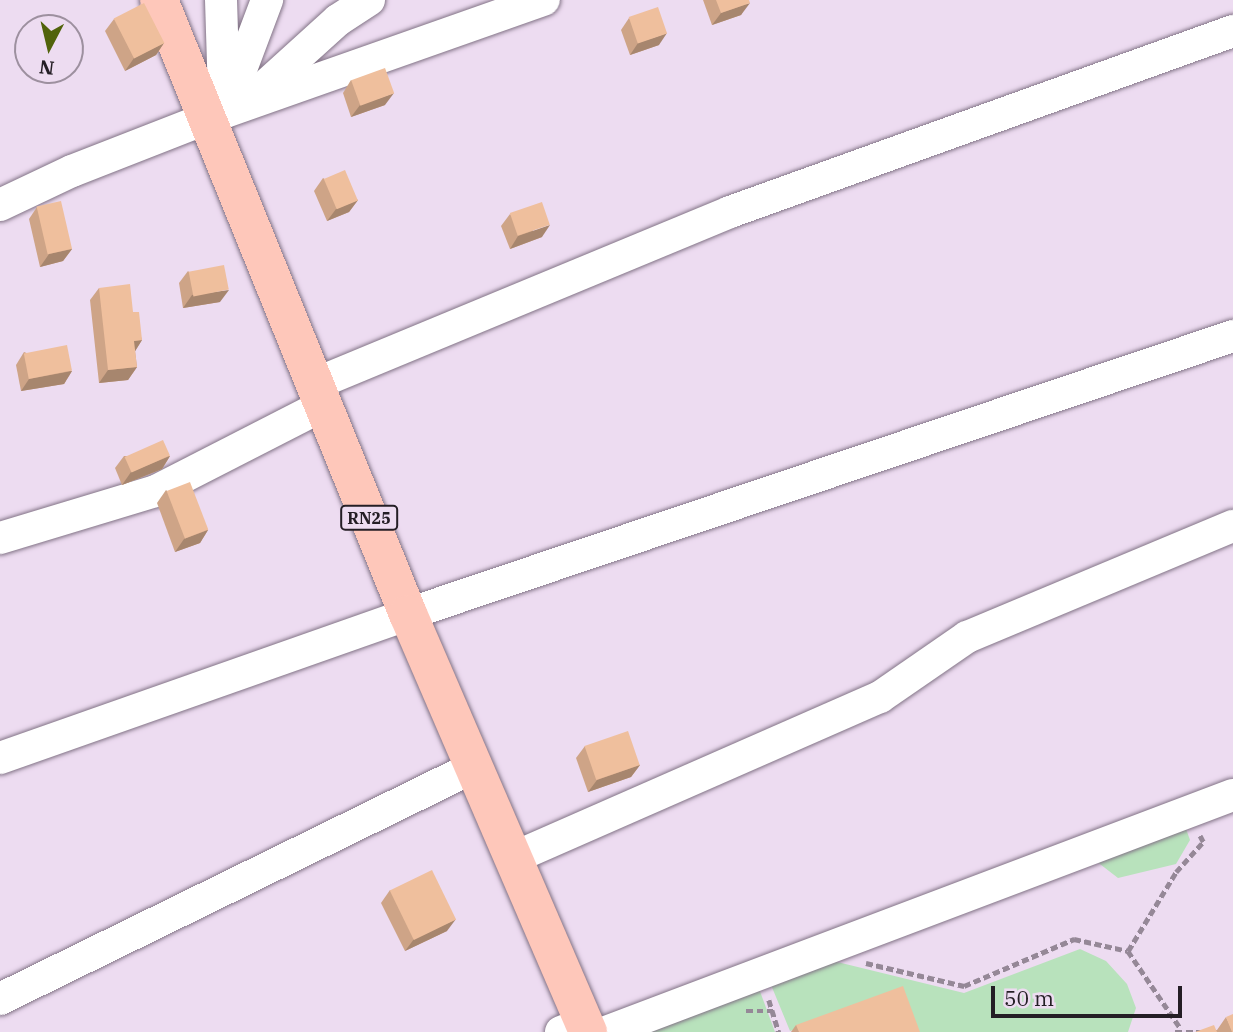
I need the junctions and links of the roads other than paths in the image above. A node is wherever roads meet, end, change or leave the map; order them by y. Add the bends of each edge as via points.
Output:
1 (159, 0) edge
2 (221, 0) edge
3 (267, 0) edge
4 (369, 0) edge
5 (544, 0) edge
6 (1233, 30) edge
7 (225, 112) junction
8 (0, 205) edge
9 (1233, 336) edge
10 (320, 395) junction
11 (1233, 526) edge
12 (0, 538) edge
13 (408, 614) junction
14 (0, 758) edge
15 (474, 767) junction
16 (1233, 795) edge
17 (513, 858) junction
18 (0, 999) edge
19 (585, 1030) edge

1 - 7 main road, RN25
2 - 7 street
3 - 7 street
4 - 7 street
5 - 7 street
6 - 10 street via 730,212
7 - 8 street via 72,171
7 - 10 main road, RN25
9 - 13 street
10 - 12 street via 156,491
10 - 13 main road, RN25
11 - 17 street via 967,637 880,697
13 - 14 street
13 - 15 main road, RN25
15 - 17 main road, RN25
15 - 18 street
16 - 19 street via 760,976
17 - 19 main road, RN25

